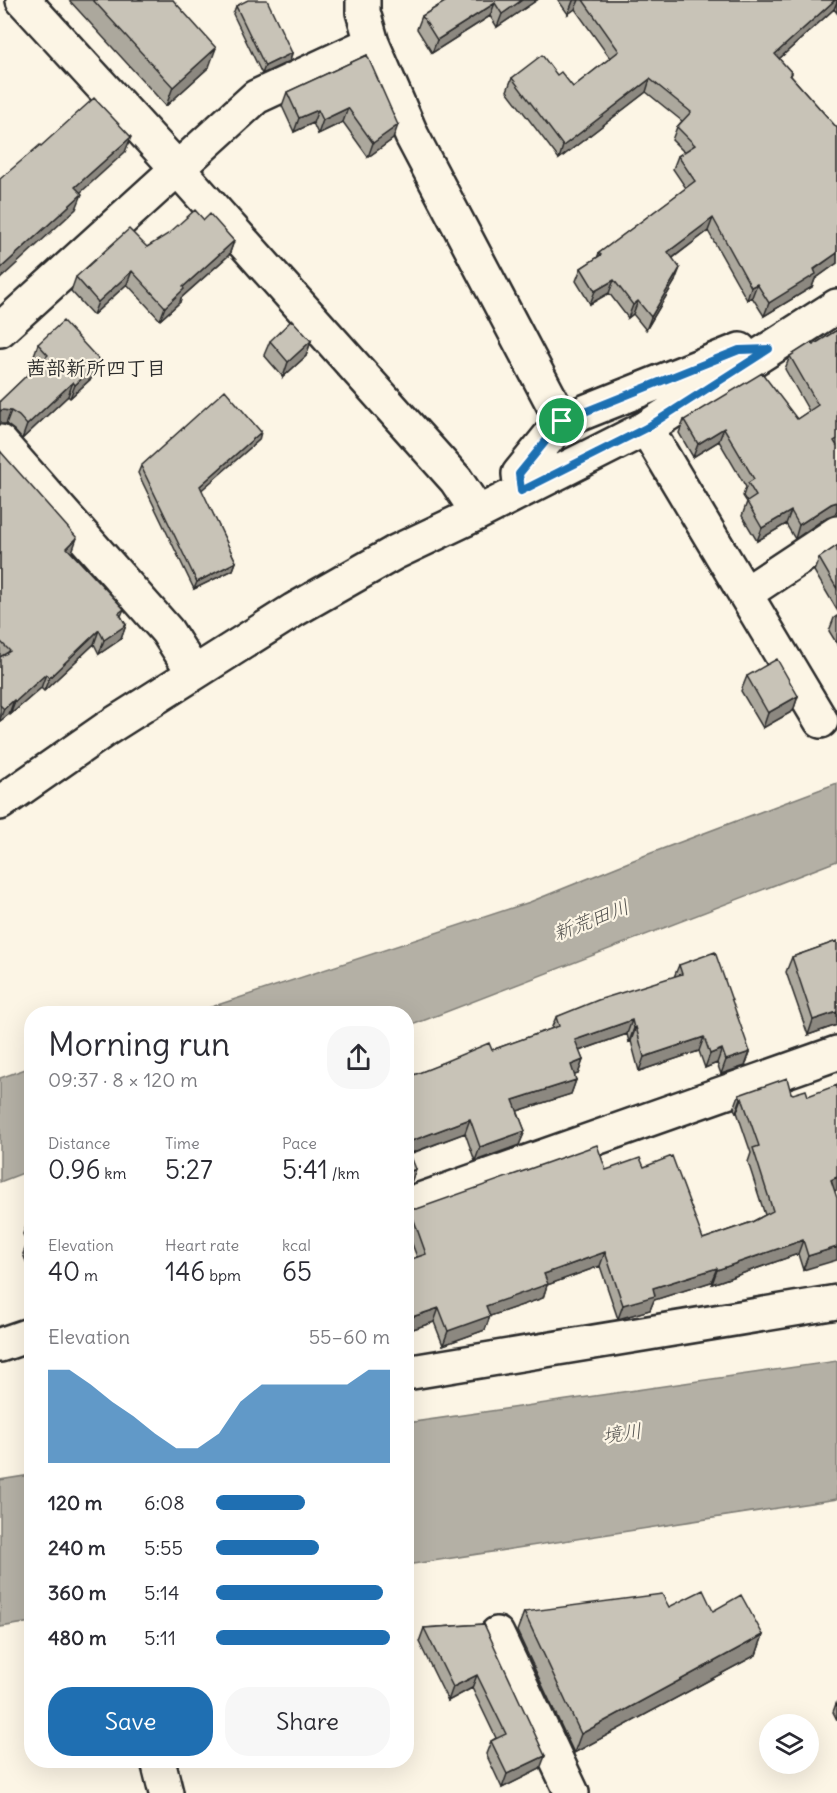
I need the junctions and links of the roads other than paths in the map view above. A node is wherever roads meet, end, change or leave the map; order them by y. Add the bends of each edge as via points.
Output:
1 (23, 0) edge
2 (363, 0) edge
3 (372, 43) junction
4 (177, 168) junction
5 (837, 306) edge
6 (0, 330) edge
7 (769, 349) junction
8 (562, 421) junction
9 (646, 428) junction
10 (0, 442) edge
11 (521, 491) junction
12 (478, 513) junction
13 (837, 533) edge
14 (745, 594) junction
15 (194, 673) junction
16 (821, 721) dead end
17 (0, 803) edge
18 (837, 1053) edge
19 (414, 1202) edge
20 (837, 1302) edge
21 (24, 1337) edge
22 (0, 1345) edge
23 (414, 1372) edge
24 (497, 1634) dead end
25 (160, 1768) edge
26 (166, 1793) edge
27 (572, 1793) edge

1 - 4 street
2 - 3 street
3 - 4 street via 256,97
3 - 8 street via 412,136
4 - 6 street
4 - 12 street via 456,480
5 - 7 street
7 - 8 street via 739,350
7 - 9 street
8 - 11 street via 519,474
9 - 11 street
9 - 14 street
10 - 15 street via 167,631
11 - 12 street
12 - 15 street via 396,552
13 - 14 street
14 - 16 street
15 - 17 street
18 - 19 street
20 - 23 street
21 - 22 street
24 - 27 street
25 - 26 street

